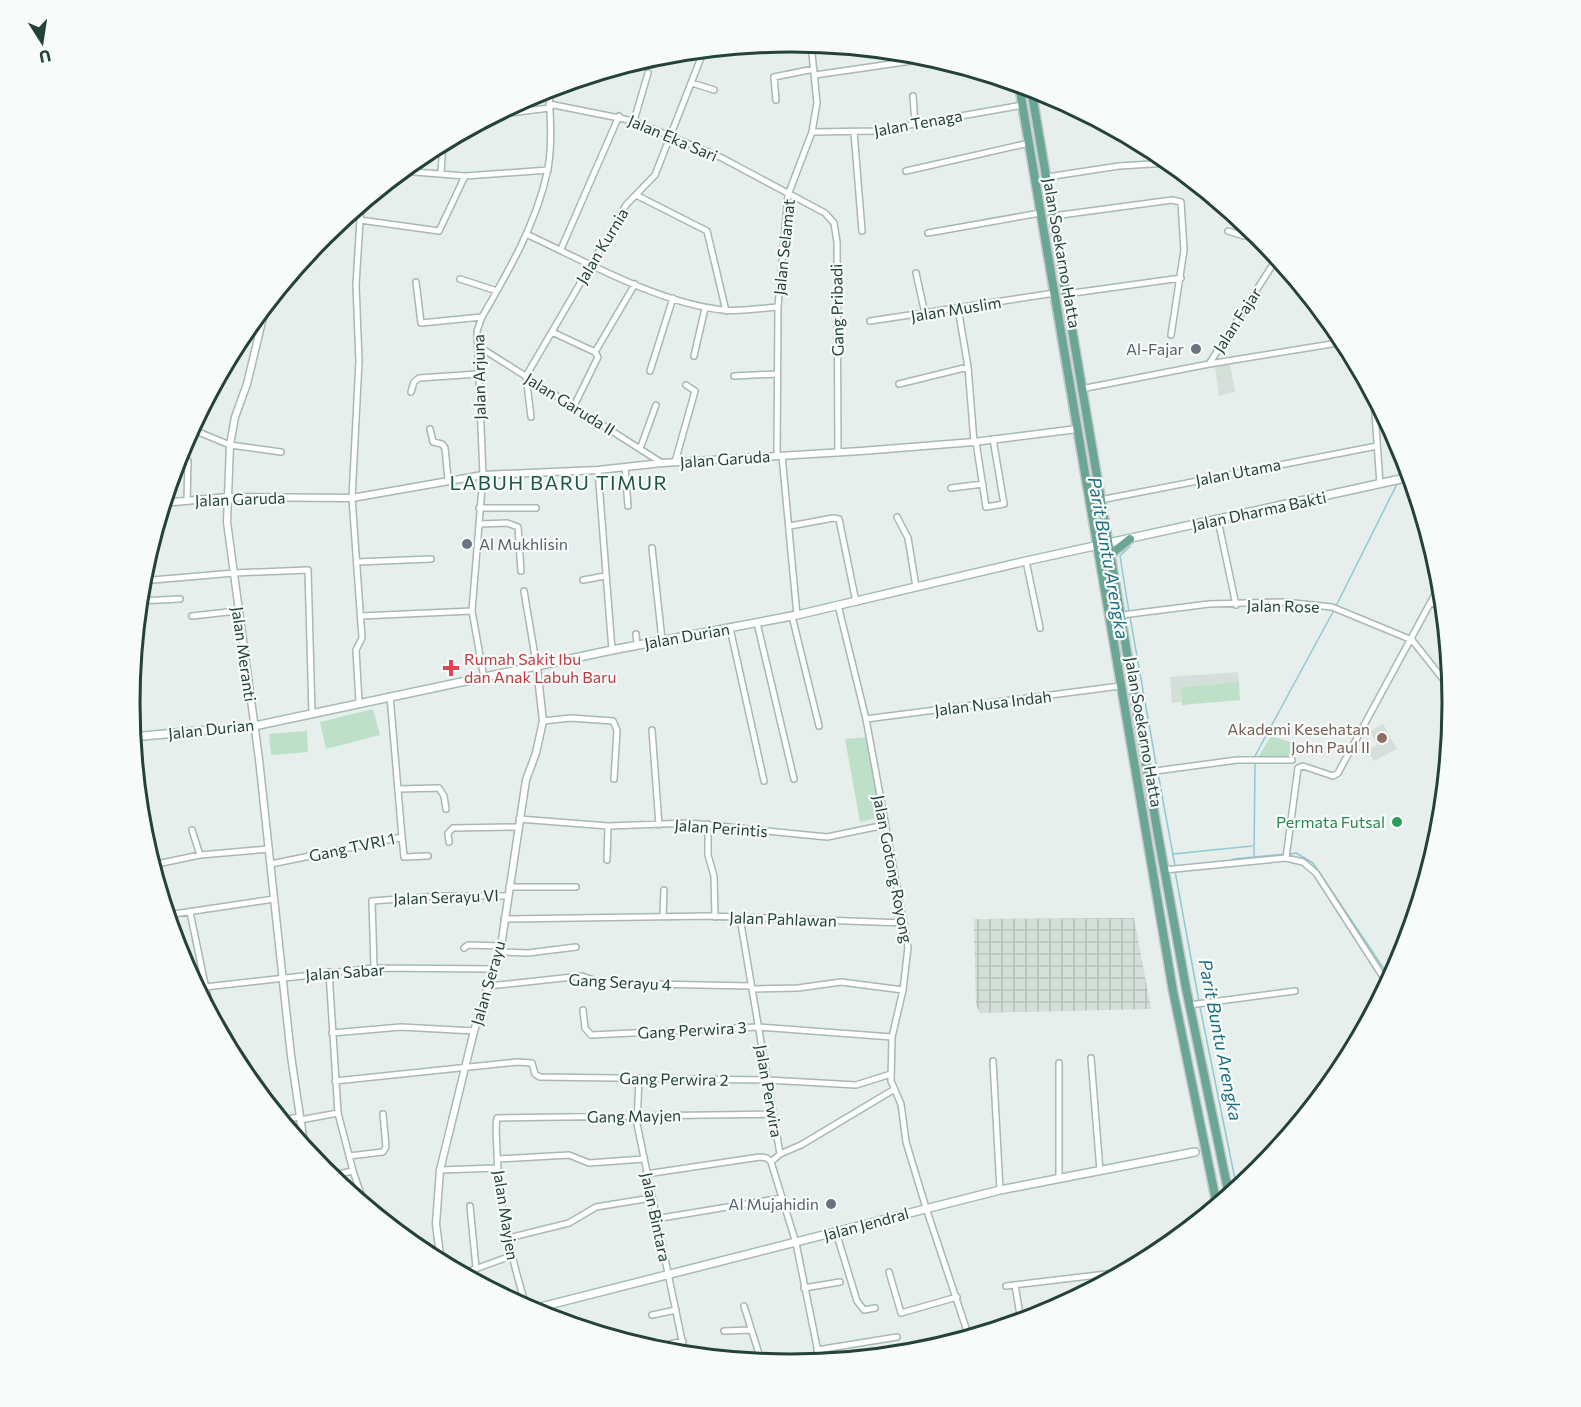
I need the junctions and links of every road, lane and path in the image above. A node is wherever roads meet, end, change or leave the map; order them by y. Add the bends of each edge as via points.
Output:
1 (812, 53) edge
2 (701, 59) edge
3 (899, 62) edge
4 (815, 72) junction
5 (648, 73) dead end
6 (692, 83) junction
7 (714, 90) dead end
8 (1020, 94) edge
9 (913, 96) dead end
10 (549, 99) edge
11 (1033, 99) edge
12 (776, 100) dead end
13 (1021, 105) junction
14 (549, 106) junction
15 (524, 110) edge
16 (619, 116) junction
17 (634, 121) junction
18 (915, 124) junction
19 (812, 132) junction
20 (854, 132) junction
21 (669, 136) junction
22 (1028, 143) junction
23 (442, 154) edge
24 (1155, 164) edge
25 (548, 170) junction
26 (416, 171) edge
27 (906, 171) dead end
28 (441, 173) junction
29 (465, 176) junction
30 (1047, 177) junction
31 (636, 195) junction
32 (788, 195) junction
33 (1039, 214) junction
34 (360, 215) edge
35 (1053, 216) junction
36 (360, 220) junction
37 (862, 231) dead end
38 (1228, 231) dead end
39 (928, 233) dead end
40 (526, 234) junction
41 (1243, 236) edge
42 (561, 249) junction
43 (591, 263) junction
44 (1272, 266) edge
45 (916, 273) dead end
46 (1180, 278) junction
47 (460, 279) dead end
48 (416, 282) dead end
49 (635, 284) junction
50 (497, 291) junction
51 (1054, 293) junction
52 (1066, 294) junction
53 (673, 298) junction
54 (778, 307) junction
55 (705, 308) junction
56 (958, 308) junction
57 (726, 311) junction
58 (926, 314) junction
59 (482, 317) junction
60 (870, 321) dead end
61 (261, 325) edge
62 (260, 329) joint
63 (552, 332) junction
64 (1171, 335) dead end
65 (1333, 344) edge
66 (478, 346) junction
67 (595, 352) junction
68 (694, 357) dead end
69 (1209, 364) junction
70 (968, 367) junction
71 (650, 371) dead end
72 (478, 374) junction
73 (777, 374) junction
74 (526, 376) junction
75 (734, 376) dead end
76 (899, 384) dead end
77 (686, 385) dead end
78 (1081, 389) junction
79 (411, 392) dead end
80 (656, 405) dead end
81 (574, 406) junction
82 (531, 417) dead end
83 (1375, 419) edge
84 (430, 429) dead end
85 (1076, 429) junction
86 (199, 432) edge
87 (993, 439) junction
88 (975, 442) junction
89 (230, 445) junction
90 (1377, 446) junction
91 (640, 449) junction
92 (281, 452) dead end
93 (838, 453) junction
94 (780, 456) junction
95 (188, 461) dead end
96 (675, 462) junction
97 (662, 463) junction
98 (625, 467) junction
99 (598, 470) junction
100 (483, 475) junction
101 (448, 479) junction
102 (1401, 479) edge
103 (983, 484) junction
104 (1380, 484) junction
105 (951, 488) dead end
106 (228, 497) junction
107 (352, 498) junction
108 (1100, 500) junction
109 (187, 501) junction
110 (172, 502) edge
111 (628, 506) dead end
112 (479, 508) junction
113 (536, 508) dead end
114 (897, 518) dead end
115 (1218, 520) junction
116 (480, 524) junction
117 (790, 526) junction
118 (1130, 539) junction
119 (1108, 544) junction
120 (1096, 546) junction
121 (652, 548) dead end
122 (1110, 555) junction
123 (431, 559) dead end
124 (1026, 561) junction
125 (357, 562) junction
126 (521, 571) dead end
127 (234, 573) junction
128 (605, 576) junction
129 (151, 580) edge
130 (583, 580) dead end
131 (916, 587) junction
132 (524, 591) dead end
133 (180, 599) dead end
134 (148, 601) edge
135 (856, 602) junction
136 (1432, 602) edge
137 (838, 605) junction
138 (1236, 605) junction
139 (237, 611) junction
140 (472, 611) junction
141 (794, 615) junction
142 (1125, 615) junction
143 (192, 616) dead end
144 (361, 616) junction
145 (757, 623) junction
146 (730, 628) junction
147 (1040, 628) dead end
148 (636, 634) dead end
149 (662, 640) junction
150 (1412, 640) junction
151 (637, 645) junction
152 (612, 650) junction
153 (537, 668) junction
154 (1441, 676) edge
155 (484, 678) junction
156 (1119, 686) junction
157 (390, 696) junction
158 (359, 702) junction
159 (312, 713) junction
160 (866, 719) junction
161 (543, 721) junction
162 (254, 726) junction
163 (819, 726) dead end
164 (652, 730) dead end
165 (141, 736) edge
166 (1292, 760) dead end
167 (1152, 772) junction
168 (614, 779) dead end
169 (794, 779) dead end
170 (764, 782) dead end
171 (398, 789) junction
172 (446, 809) dead end
173 (519, 819) junction
174 (708, 824) junction
175 (659, 825) junction
176 (885, 825) junction
177 (608, 826) junction
178 (517, 827) junction
179 (192, 830) dead end
180 (402, 837) junction
181 (448, 842) dead end
182 (269, 849) junction
183 (200, 855) junction
184 (1286, 855) junction
185 (428, 856) dead end
186 (607, 860) dead end
187 (160, 863) edge
188 (271, 864) junction
189 (1172, 869) junction
190 (509, 887) junction
191 (576, 887) dead end
192 (664, 890) dead end
193 (507, 896) junction
194 (274, 898) junction
195 (190, 912) junction
196 (174, 914) edge
197 (663, 916) junction
198 (715, 917) junction
199 (740, 918) junction
200 (504, 919) junction
201 (904, 923) junction
202 (576, 947) dead end
203 (464, 948) dead end
204 (500, 949) junction
205 (374, 968) junction
206 (495, 969) junction
207 (329, 972) junction
208 (1381, 975) edge
209 (283, 977) junction
210 (489, 986) junction
211 (206, 987) junction
212 (751, 988) junction
213 (1186, 988) junction
214 (207, 990) edge
215 (903, 990) junction
216 (1173, 991) junction
217 (1295, 991) dead end
218 (1197, 1004) junction
219 (583, 1010) dead end
220 (758, 1027) junction
221 (474, 1031) junction
222 (332, 1033) junction
223 (892, 1037) junction
224 (1092, 1058) dead end
225 (993, 1061) dead end
226 (1059, 1063) dead end
227 (465, 1066) junction
228 (891, 1074) junction
229 (639, 1078) junction
230 (768, 1080) junction
231 (335, 1081) junction
232 (893, 1090) junction
233 (338, 1113) junction
234 (383, 1114) dead end
235 (773, 1114) junction
236 (637, 1116) junction
237 (300, 1118) junction
238 (290, 1119) edge
239 (496, 1119) joint
240 (303, 1135) edge
241 (1201, 1150) junction
242 (780, 1154) junction
243 (349, 1156) junction
244 (498, 1159) junction
245 (644, 1159) junction
246 (771, 1162) junction
247 (497, 1168) junction
248 (440, 1170) junction
249 (352, 1171) junction
250 (1100, 1171) junction
251 (340, 1173) edge
252 (646, 1174) junction
253 (1059, 1177) junction
254 (1227, 1186) edge
255 (1000, 1190) junction
256 (360, 1192) edge
257 (1215, 1197) edge
258 (651, 1198) junction
259 (782, 1198) junction
260 (470, 1206) dead end
261 (926, 1208) junction
262 (655, 1219) junction
263 (836, 1232) junction
264 (508, 1238) junction
265 (796, 1243) junction
266 (440, 1251) edge
267 (511, 1257) junction
268 (476, 1268) junction
269 (471, 1270) edge
270 (889, 1272) dead end
271 (668, 1275) junction
272 (1099, 1275) edge
273 (840, 1282) dead end
274 (1015, 1285) junction
275 (1006, 1286) dead end
276 (804, 1288) junction
277 (524, 1297) edge
278 (957, 1297) junction
279 (542, 1306) edge
280 (744, 1306) dead end
281 (875, 1308) dead end
282 (676, 1310) junction
283 (1019, 1313) edge
284 (652, 1315) dead end
285 (750, 1330) junction
286 (967, 1330) edge
287 (724, 1331) dead end
288 (897, 1337) dead end
289 (683, 1341) junction
290 (672, 1344) edge
291 (684, 1345) edge
292 (817, 1350) junction
293 (760, 1353) edge
294 (818, 1353) edge

1 - 4 street, Jalan Selamat
2 - 6 street, Jalan Kurnia
3 - 4 street
4 - 12 street via 774,77
4 - 19 street, Jalan Selamat via 817,103
5 - 17 street
6 - 7 street
6 - 21 street, Jalan Kurnia
8 - 13 main road, Jalan Soekarno Hatta
9 - 18 street
10 - 14 street, Jalan Arjuna
11 - 30 main road, Jalan Soekarno Hatta
13 - 18 street, Jalan Tenaga
13 - 22 main road, Jalan Soekarno Hatta
14 - 15 street, Jalan Eka Sari
14 - 16 street, Jalan Eka Sari
14 - 25 street, Jalan Arjuna
16 - 17 street, Jalan Eka Sari
16 - 42 street
17 - 21 street, Jalan Eka Sari
18 - 20 street, Jalan Tenaga
19 - 20 street, Jalan Tenaga
19 - 32 street, Jalan Selamat
20 - 37 street
21 - 31 street, Jalan Kurnia via 655,175
21 - 32 street, Jalan Eka Sari via 722,158
22 - 27 street
22 - 33 main road, Jalan Soekarno Hatta
23 - 28 street
24 - 30 street
25 - 29 street
25 - 40 street, Jalan Arjuna
26 - 28 street
28 - 29 street
29 - 36 street via 439,231
30 - 35 main road, Jalan Soekarno Hatta
31 - 43 street, Jalan Kurnia
31 - 57 street via 707,231
32 - 54 street, Jalan Selamat
32 - 93 street, Gang Pribadi via 825,213 836,230
33 - 39 street
33 - 51 main road, Jalan Soekarno Hatta
34 - 36 street
35 - 46 street via 1181,202 1184,250
35 - 52 main road, Jalan Soekarno Hatta
36 - 107 street via 356,285 359,361
38 - 41 street
40 - 42 street
40 - 50 street, Jalan Arjuna
42 - 43 street
43 - 49 street
43 - 63 street, Jalan Kurnia
44 - 69 street, Jalan Fajar
45 - 58 street
46 - 52 street
46 - 64 street
47 - 50 street
48 - 59 street via 421,322
49 - 53 street
49 - 67 street
50 - 59 street, Jalan Arjuna
51 - 56 street, Jalan Muslim
51 - 85 main road, Jalan Soekarno Hatta
52 - 78 main road, Jalan Soekarno Hatta
53 - 55 street
53 - 71 street
54 - 57 street
54 - 73 street, Jalan Selamat
55 - 57 street
55 - 68 street
56 - 58 street, Jalan Muslim
56 - 70 street
58 - 60 street, Jalan Muslim
59 - 66 street, Jalan Arjuna via 477,331
61 - 62 street, Jalan Meranti
62 - 89 street, Jalan Meranti
63 - 67 street
63 - 74 street, Jalan Kurnia
65 - 69 street
66 - 72 street, Jalan Arjuna
66 - 74 street, Jalan Garuda II
67 - 81 street via 597,362
69 - 78 street, Jalan Fajar
70 - 76 street
70 - 88 street
72 - 79 street via 418,378
72 - 100 street, Jalan Arjuna
73 - 75 street
73 - 94 street, Jalan Selamat
74 - 81 street, Jalan Garuda II
74 - 82 street
77 - 96 street via 695,391
78 - 108 main road, Jalan Soekarno Hatta
80 - 91 street
81 - 91 street, Jalan Garuda II
83 - 90 street
84 - 101 street via 432,441 445,448
85 - 87 street, Jalan Garuda
85 - 120 main road, Jalan Soekarno Hatta
86 - 89 street
87 - 88 street, Jalan Garuda
87 - 103 street via 1004,504 986,507
88 - 93 street, Jalan Garuda
88 - 103 street
89 - 92 street
89 - 106 street, Jalan Meranti
90 - 104 street
90 - 108 street, Jalan Utama
91 - 97 street, Jalan Garuda II
93 - 94 street, Jalan Garuda
94 - 96 street, Jalan Garuda
94 - 117 street, Jalan Selamat
95 - 109 street
96 - 97 street, Jalan Garuda
97 - 98 street, Jalan Garuda
98 - 99 street, Jalan Garuda
98 - 111 street
99 - 100 street, Jalan Garuda
99 - 128 street
100 - 101 street, Jalan Garuda
100 - 112 street, Jalan Arjuna
101 - 107 street, Jalan Garuda
102 - 104 main road, Jalan Dharma Bakti
103 - 105 street
104 - 115 main road, Jalan Dharma Bakti
106 - 107 street, Jalan Garuda
106 - 109 street, Jalan Garuda
106 - 127 street, Jalan Meranti
107 - 125 street
108 - 119 main road, Jalan Soekarno Hatta
109 - 110 street, Jalan Garuda
112 - 113 street
112 - 116 street, Jalan Arjuna
114 - 131 street via 908,538
115 - 118 main road, Jalan Dharma Bakti
115 - 138 street
116 - 126 street via 507,523 518,527
116 - 140 street, Jalan Arjuna
117 - 135 street via 839,519
117 - 141 street, Jalan Selamat
118 - 119 main road, Jalan Dharma Bakti
118 - 122 main road
119 - 120 main road, Jalan Dharma Bakti
119 - 122 main road, Jalan Soekarno Hatta
120 - 124 main road, Jalan Durian
120 - 156 main road, Jalan Soekarno Hatta
121 - 149 street
122 - 142 main road, Jalan Soekarno Hatta
123 - 125 street
124 - 131 main road, Jalan Durian
124 - 147 street
125 - 144 street
127 - 129 street
127 - 139 street, Jalan Meranti
127 - 159 street via 309,572
128 - 130 street
128 - 152 street
131 - 135 main road, Jalan Durian
132 - 153 street
133 - 134 street
135 - 137 main road, Jalan Durian
136 - 150 street
137 - 141 main road, Jalan Durian
137 - 160 street, Jalan Gotong Royong
138 - 142 street, Jalan Rose via 1209,604
138 - 150 street, Jalan Rose via 1294,602 1332,607
139 - 143 street
139 - 162 street, Jalan Meranti
140 - 144 street
140 - 155 street, Jalan Arjuna
141 - 145 main road, Jalan Durian
141 - 163 street, Jalan Selamat
142 - 167 main road, Jalan Soekarno Hatta
144 - 158 street via 362,638 356,650
145 - 146 main road, Jalan Durian
145 - 169 street
146 - 149 main road, Jalan Durian
146 - 170 street
148 - 151 street
149 - 151 main road, Jalan Durian
150 - 154 street, Jalan Rose
150 - 184 street via 1338,773 1333,776 1303,766 1298,768
151 - 152 main road, Jalan Durian
152 - 153 main road, Jalan Durian
153 - 155 main road, Jalan Durian
153 - 161 street, Jalan Serayu
155 - 157 main road, Jalan Durian
156 - 160 street, Jalan Nusa Indah
156 - 216 main road, Jalan Soekarno Hatta
157 - 158 main road, Jalan Durian
157 - 171 street, Gang TVRI 1
158 - 159 main road, Jalan Durian
159 - 162 main road, Jalan Durian
160 - 176 street, Jalan Gotong Royong
161 - 168 street via 613,721 617,730
161 - 173 street, Jalan Serayu
162 - 165 main road, Jalan Durian
162 - 182 street, Jalan Meranti
164 - 175 street
166 - 167 street via 1237,760
167 - 189 main road, Jalan Soekarno Hatta
171 - 172 street via 439,788
171 - 180 street, Gang TVRI 1
173 - 177 street, Jalan Perintis
173 - 178 street, Jalan Serayu
174 - 175 street, Jalan Perintis
174 - 176 street, Jalan Perintis via 827,837
174 - 198 street
175 - 177 street, Jalan Perintis
176 - 201 street, Jalan Gotong Royong
177 - 186 street
178 - 181 street via 453,828 448,833
178 - 190 street, Jalan Serayu
179 - 183 street
180 - 185 street via 404,857
180 - 188 street, Gang TVRI 1
182 - 183 street
182 - 188 street, Jalan Meranti
183 - 187 street
184 - 189 street
184 - 208 street via 1314,869
188 - 194 street, Jalan Meranti
189 - 213 main road, Jalan Soekarno Hatta
190 - 191 street
190 - 193 street, Jalan Serayu
192 - 197 street
193 - 200 street, Jalan Serayu
193 - 205 street, Jalan Serayu VI via 385,899 371,903
194 - 195 street
194 - 209 street, Jalan Meranti
195 - 196 street
195 - 211 street
197 - 198 street, Jalan Pahlawan
197 - 200 street, Jalan Pahlawan
198 - 199 street, Jalan Pahlawan
199 - 201 street, Jalan Pahlawan
199 - 212 street, Jalan Perwira
200 - 204 street, Jalan Serayu
201 - 215 street, Jalan Gotong Royong via 909,958
202 - 204 street via 528,953
203 - 204 street via 468,945
204 - 206 street, Jalan Serayu
205 - 206 street, Jalan Sabar
205 - 207 street, Jalan Sabar
206 - 210 street, Jalan Serayu
207 - 209 street, Jalan Sabar
207 - 222 street
209 - 211 street, Jalan Sabar
209 - 237 street, Jalan Meranti
210 - 212 street, Gang Serayu 4 via 582,976 602,983
210 - 221 street, Jalan Serayu
211 - 214 street
212 - 215 street, Gang Serayu 4 via 841,982
212 - 220 street, Jalan Perwira
213 - 216 main road
213 - 218 main road, Jalan Soekarno Hatta
215 - 223 street, Jalan Gotong Royong
216 - 241 main road, Jalan Soekarno Hatta
217 - 218 street
218 - 254 main road, Jalan Soekarno Hatta
219 - 220 street, Gang Perwira 3 via 585,1028 591,1035
220 - 223 street, Gang Perwira 3
220 - 230 street, Jalan Perwira
221 - 222 street via 401,1027
221 - 227 street, Jalan Serayu
222 - 231 street
223 - 228 street, Jalan Gotong Royong
224 - 250 street
225 - 255 street
226 - 253 street
227 - 229 street, Gang Perwira 2 via 527,1062 532,1063 540,1077
227 - 231 street
227 - 248 street, Jalan Serayu
228 - 230 street, Gang Perwira 2 via 856,1085
228 - 232 street, Jalan Gotong Royong
229 - 230 street, Gang Perwira 2
229 - 236 street, Jalan Bintara
230 - 235 street, Jalan Perwira
231 - 233 street
232 - 242 street
232 - 261 street, Jalan Gotong Royong via 901,1104 906,1142
233 - 237 street
233 - 243 street
234 - 243 street via 383,1152
235 - 236 street, Gang Mayjen
235 - 242 street, Jalan Perwira
236 - 239 street, Gang Mayjen
236 - 245 street, Jalan Bintara
237 - 238 street
237 - 240 street, Jalan Meranti
239 - 244 street, Jalan Mayjen
241 - 250 main road, Jalan Jendral
241 - 257 main road, Jalan Soekarno Hatta
242 - 246 street, Jalan Perwira
243 - 249 street
244 - 245 street via 569,1155 589,1163
244 - 247 street, Jalan Mayjen
245 - 252 street, Jalan Bintara
246 - 252 street via 760,1157
246 - 259 street, Jalan Perwira
247 - 248 street
247 - 264 street, Jalan Mayjen
248 - 266 street, Jalan Serayu via 436,1224
249 - 251 street
249 - 256 street
250 - 253 main road, Jalan Jendral
252 - 258 street, Jalan Bintara
253 - 255 main road, Jalan Jendral
255 - 261 main road, Jalan Jendral
258 - 262 street, Jalan Bintara
258 - 264 street via 596,1207 569,1223
259 - 262 street
259 - 265 street, Jalan Perwira
260 - 268 street, Jalan Mayjen
261 - 263 main road, Jalan Jendral
261 - 278 street, Jalan Gotong Royong
262 - 271 street, Jalan Bintara
263 - 265 main road, Jalan Jendral
263 - 281 street via 857,1301 864,1310
264 - 267 street, Jalan Mayjen
265 - 271 main road, Jalan Jendral
265 - 276 street, Jalan Perwira
267 - 268 street
267 - 277 street, Jalan Mayjen
268 - 269 street
270 - 278 street via 901,1313
271 - 279 main road, Jalan Jendral
271 - 282 street, Jalan Bintara
272 - 274 street
273 - 276 street
274 - 275 street
274 - 283 street
276 - 292 street, Jalan Perwira
278 - 286 street, Jalan Gotong Royong
280 - 285 street
282 - 284 street
282 - 289 street, Jalan Bintara
285 - 287 street
285 - 293 street
288 - 292 street
289 - 290 street
289 - 291 street, Jalan Bintara
292 - 294 street, Jalan Perwira

